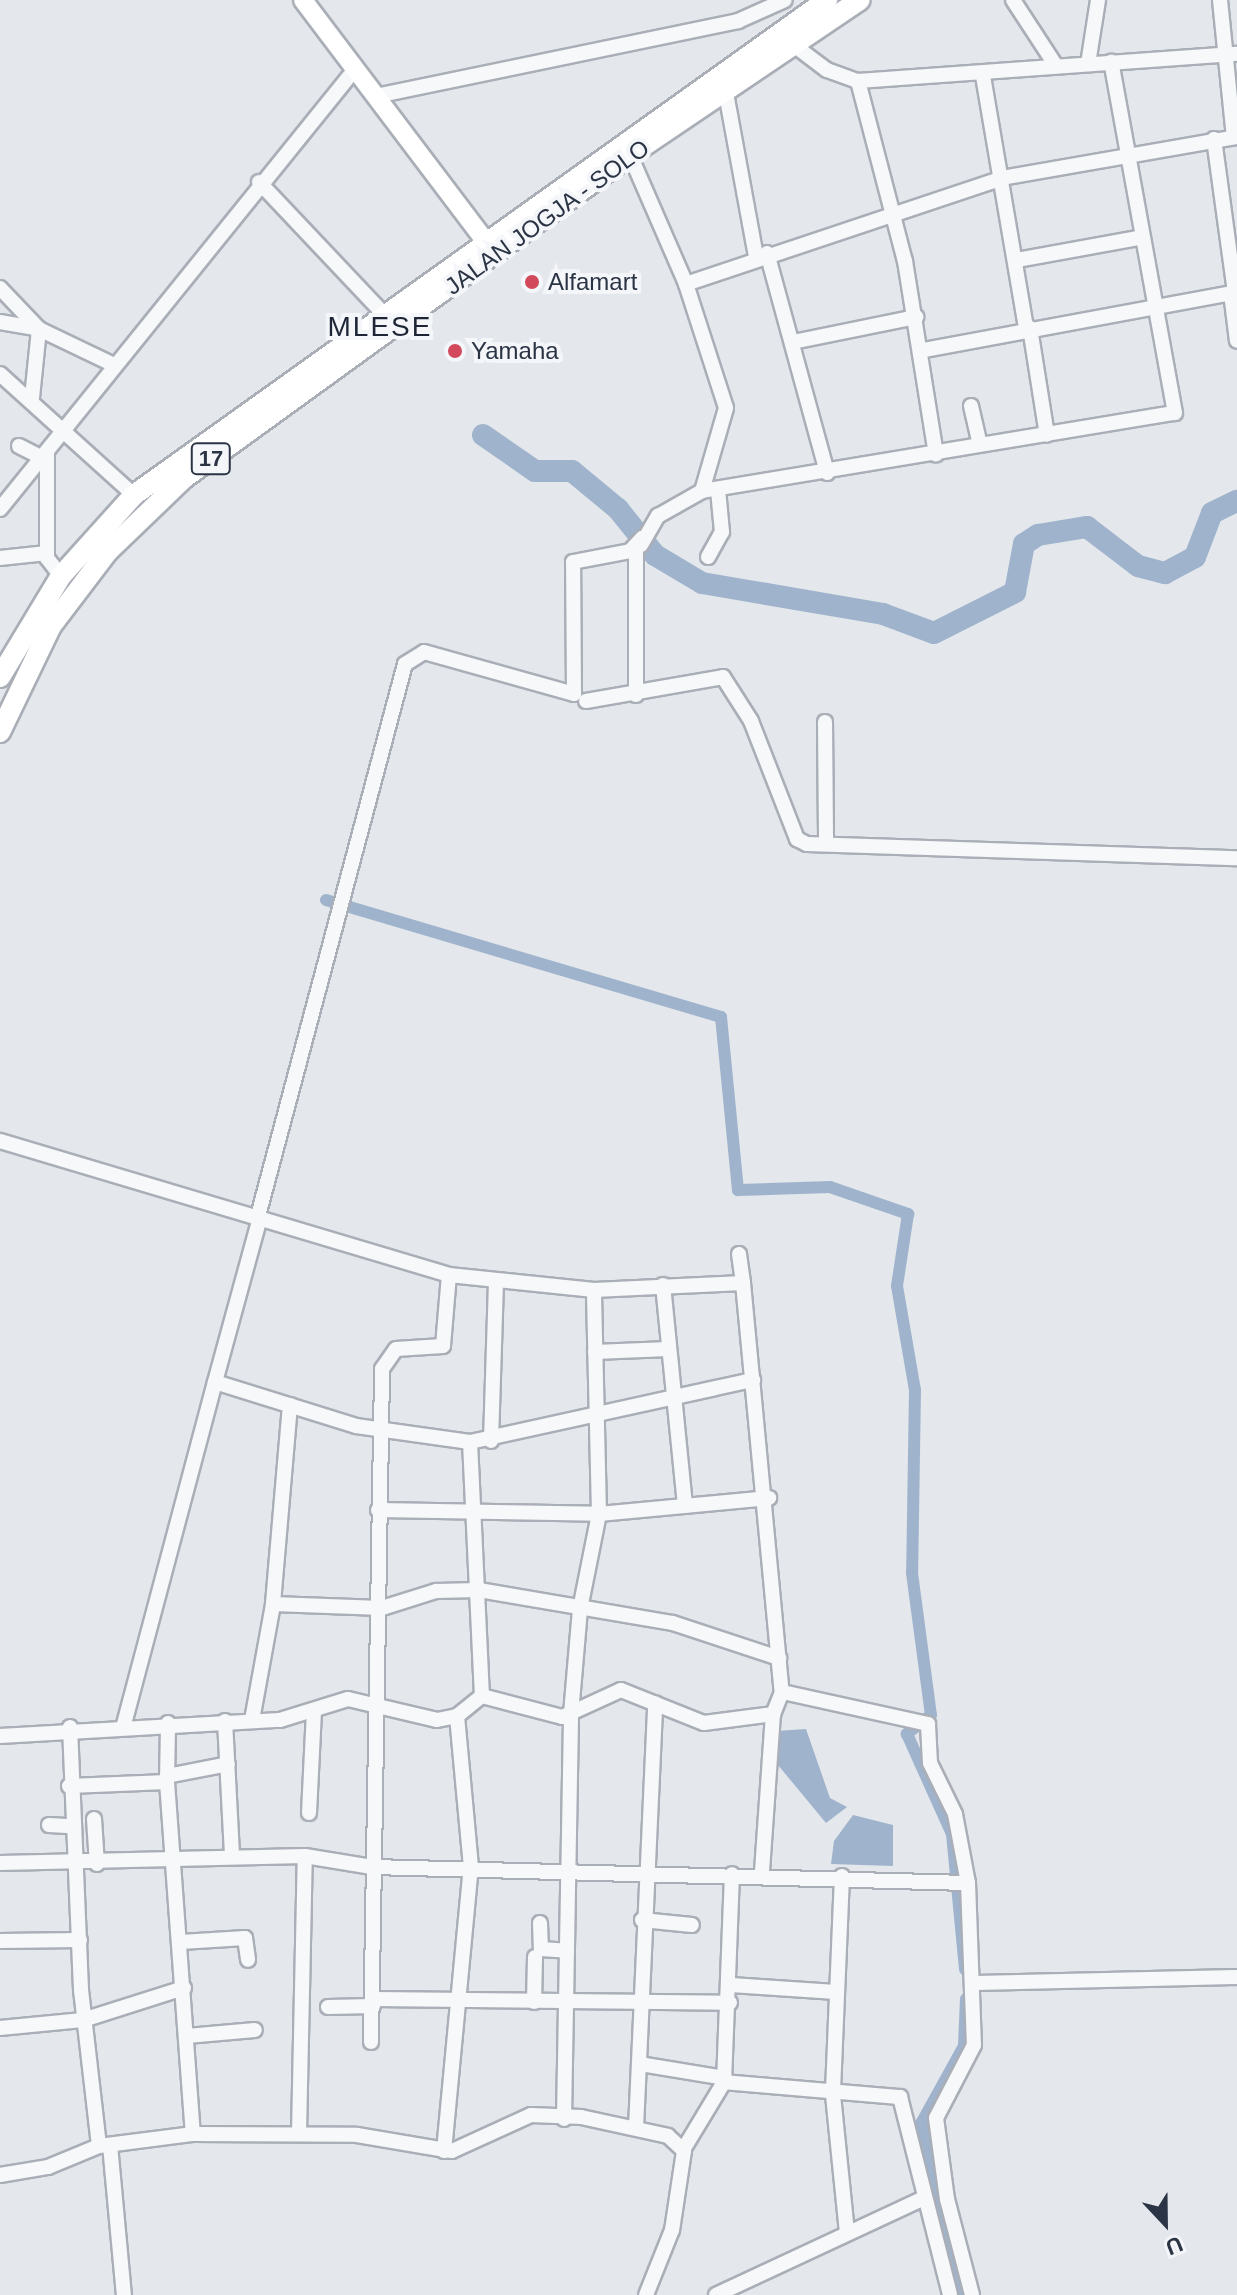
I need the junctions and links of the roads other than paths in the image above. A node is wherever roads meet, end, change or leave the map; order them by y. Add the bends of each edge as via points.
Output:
1 (303, 0) edge
2 (785, 0) edge
3 (827, 0) edge
4 (860, 0) edge
5 (1013, 0) edge
6 (1098, 0) edge
7 (1220, 0) edge
8 (795, 46) junction
9 (1232, 54) edge
10 (1111, 62) junction
11 (1088, 64) junction
12 (1056, 66) junction
13 (355, 69) junction
14 (983, 76) junction
15 (858, 81) junction
16 (726, 93) junction
17 (376, 96) junction
18 (1235, 137) edge
19 (1214, 139) junction
20 (630, 155) junction
21 (1124, 156) junction
22 (1002, 178) junction
23 (259, 182) junction
24 (892, 210) junction
25 (1138, 238) junction
26 (490, 246) junction
27 (762, 255) junction
28 (1017, 260) junction
29 (686, 284) junction
30 (0, 288) edge
31 (1234, 293) edge
32 (1153, 307) junction
33 (384, 314) junction
34 (916, 317) junction
35 (0, 322) edge
36 (1028, 328) junction
37 (39, 329) junction
38 (1237, 341) edge
39 (793, 342) junction
40 (924, 350) junction
41 (114, 362) junction
42 (0, 374) edge
43 (32, 398) junction
44 (971, 406) dead end
45 (65, 428) junction
46 (1047, 435) junction
47 (980, 444) junction
48 (19, 446) dead end
49 (936, 455) junction
50 (45, 456) junction
51 (827, 473) junction
52 (718, 490) junction
53 (702, 491) junction
54 (134, 495) junction
55 (0, 509) edge
56 (640, 544) junction
57 (47, 553) junction
58 (708, 557) dead end
59 (0, 558) edge
60 (61, 576) junction
61 (0, 677) edge
62 (636, 695) junction
63 (586, 701) dead end
64 (825, 722) dead end
65 (0, 732) edge
66 (826, 844) junction
67 (1237, 858) edge
68 (0, 1141) edge
69 (259, 1216) junction
70 (739, 1254) dead end
71 (449, 1275) junction
72 (496, 1282) junction
73 (743, 1283) junction
74 (663, 1285) junction
75 (594, 1290) junction
76 (668, 1349) junction
77 (595, 1352) junction
78 (753, 1380) junction
79 (215, 1382) junction
80 (673, 1398) junction
81 (290, 1405) junction
82 (596, 1418) junction
83 (377, 1431) junction
84 (491, 1441) junction
85 (470, 1442) junction
86 (769, 1498) junction
87 (685, 1506) junction
88 (473, 1509) junction
89 (378, 1510) junction
90 (599, 1514) junction
91 (479, 1590) junction
92 (273, 1604) junction
93 (382, 1608) junction
94 (580, 1609) junction
95 (779, 1658) junction
96 (782, 1692) junction
97 (482, 1696) junction
98 (655, 1703) junction
99 (378, 1708) junction
100 (314, 1710) junction
101 (571, 1714) junction
102 (773, 1714) junction
103 (457, 1716) junction
104 (252, 1720) junction
105 (225, 1721) junction
106 (168, 1723) junction
107 (124, 1724) junction
108 (70, 1727) junction
109 (0, 1736) edge
110 (228, 1764) junction
111 (167, 1779) junction
112 (69, 1786) junction
113 (309, 1813) dead end
114 (94, 1819) dead end
115 (49, 1825) dead end
116 (71, 1826) junction
117 (232, 1855) junction
118 (305, 1856) junction
119 (173, 1859) junction
120 (0, 1863) edge
121 (97, 1864) junction
122 (73, 1865) junction
123 (372, 1867) junction
124 (471, 1867) junction
125 (567, 1871) junction
126 (762, 1872) junction
127 (642, 1874) junction
128 (732, 1874) junction
129 (842, 1876) junction
130 (968, 1883) junction
131 (642, 1920) junction
132 (540, 1923) dead end
133 (692, 1925) dead end
134 (80, 1940) junction
135 (0, 1941) edge
136 (181, 1942) junction
137 (567, 1951) junction
138 (535, 1957) dead end
139 (248, 1960) dead end
140 (1237, 1977) edge
141 (976, 1983) junction
142 (731, 1985) junction
143 (184, 1988) junction
144 (836, 1992) junction
145 (374, 2002) junction
146 (534, 2002) junction
147 (458, 2003) junction
148 (568, 2003) junction
149 (641, 2003) junction
150 (730, 2003) junction
151 (328, 2007) dead end
152 (83, 2020) junction
153 (0, 2028) edge
154 (255, 2030) dead end
155 (187, 2036) junction
156 (371, 2042) dead end
157 (640, 2064) junction
158 (725, 2080) junction
159 (833, 2094) junction
160 (564, 2117) junction
161 (636, 2128) junction
162 (193, 2134) junction
163 (299, 2134) junction
164 (104, 2145) junction
165 (683, 2150) junction
166 (444, 2151) junction
167 (0, 2175) edge
168 (924, 2198) junction
169 (847, 2233) junction
170 (124, 2295) edge
171 (646, 2295) edge
172 (716, 2295) edge
173 (950, 2295) edge
174 (972, 2295) edge

1 - 13 main road
2 - 17 street via 738,21
3 - 26 highway, 17
4 - 8 highway, JALAN JOGJA - SOLO / 17
5 - 12 street
6 - 11 street
7 - 9 street
8 - 15 street via 827,70
8 - 16 highway, JALAN JOGJA - SOLO / 17
9 - 10 street
9 - 18 street
10 - 11 street
10 - 21 street
11 - 12 street
12 - 14 street
13 - 17 main road
13 - 23 street
14 - 15 street
14 - 22 street
15 - 24 street
16 - 20 highway, JALAN JOGJA - SOLO / 17
16 - 27 street
17 - 26 main road
18 - 19 street
19 - 21 street
19 - 31 street
20 - 26 highway, JALAN JOGJA - SOLO / 17
20 - 29 street
21 - 22 street
21 - 25 street
22 - 24 street
22 - 28 street
23 - 33 street
23 - 41 street
24 - 27 street
24 - 34 street
25 - 28 street
25 - 32 street
26 - 33 highway, 17
26 - 65 highway, JALAN JOGJA - SOLO / 17 via 145,513 51,626
27 - 29 street
27 - 39 street
28 - 36 street
29 - 53 street via 726,408
30 - 37 street
31 - 32 street
31 - 38 street
32 - 36 street
32 - 46 street via 1175,413
33 - 54 highway, 17
34 - 39 street
34 - 40 street
35 - 37 street
36 - 40 street
36 - 46 street
37 - 41 street
37 - 43 street
39 - 51 street
40 - 49 street
41 - 45 street
42 - 43 street
43 - 45 street
44 - 47 street
45 - 50 street
45 - 54 street
46 - 47 street
47 - 49 street
48 - 50 street
49 - 51 street
50 - 55 street
50 - 57 street
51 - 52 street
52 - 53 street
52 - 58 street via 722,532
53 - 56 street via 658,516
54 - 60 highway, 17
56 - 62 street
56 - 69 street via 630,551 573,562 574,694 424,652 405,664
57 - 59 street
57 - 60 street
60 - 61 highway, 17
62 - 63 street
62 - 66 street via 723,677 751,721 797,839
64 - 66 street
66 - 67 street
68 - 69 street
69 - 71 street
69 - 79 street
70 - 73 street
71 - 72 street
71 - 83 street via 443,1346 396,1349 383,1359
72 - 75 street
72 - 84 street
73 - 74 street
73 - 78 street
74 - 75 street
74 - 76 street
75 - 77 street
76 - 77 street
76 - 80 street
77 - 82 street
78 - 80 street
78 - 86 street
79 - 81 street
79 - 107 street
80 - 82 street
80 - 87 street
81 - 83 street
81 - 92 street
82 - 84 street
82 - 90 street
83 - 85 street
83 - 89 street
84 - 85 street
85 - 88 street
86 - 87 street
86 - 95 street
87 - 90 street
88 - 89 street
88 - 90 street
88 - 91 street
89 - 93 street
90 - 94 street
91 - 93 street via 436,1591
91 - 94 street
91 - 97 street
92 - 93 street
92 - 104 street
93 - 99 street
94 - 95 street via 673,1623
94 - 101 street
95 - 96 street
96 - 102 street
96 - 130 street via 928,1724 930,1763 955,1814
97 - 101 street
97 - 103 street
98 - 101 street via 621,1690
98 - 102 street via 704,1723
98 - 127 street
99 - 100 street via 348,1699
99 - 103 street via 437,1720
99 - 123 street
100 - 104 street
100 - 113 street
101 - 125 street
102 - 126 street
103 - 124 street
104 - 105 street
105 - 106 street
105 - 110 street
106 - 107 street
106 - 111 street
107 - 108 street
108 - 109 street
108 - 112 street
110 - 111 street
110 - 117 street
111 - 112 street
111 - 119 street
112 - 116 street
114 - 121 street
115 - 116 street
116 - 122 street
117 - 118 street
117 - 119 street
118 - 123 street
118 - 163 street
119 - 121 street
119 - 136 street
120 - 122 street
121 - 122 street
122 - 134 street
123 - 124 street
123 - 145 street
124 - 125 street
124 - 147 street
125 - 127 street
125 - 137 street
126 - 128 street
126 - 129 street
127 - 128 street
127 - 131 street
128 - 142 street
129 - 130 street
129 - 144 street
130 - 141 street
131 - 133 street
131 - 149 street
132 - 137 street via 541,1949
134 - 135 street
134 - 152 street
136 - 139 street via 245,1938
136 - 143 street
137 - 148 street
138 - 146 street
140 - 141 street
141 - 174 street via 973,2051 936,2118 947,2199
142 - 144 street
142 - 150 street
143 - 152 street
143 - 155 street
144 - 159 street
145 - 147 street
145 - 151 street
145 - 156 street
146 - 147 street
146 - 148 street
147 - 166 street
148 - 149 street
148 - 160 street
149 - 150 street
149 - 157 street
150 - 158 street
152 - 153 street
152 - 164 street
154 - 155 street
155 - 162 street
157 - 158 street
157 - 161 street
158 - 159 street
158 - 165 street
159 - 168 street via 902,2099
159 - 169 street
160 - 161 street
160 - 166 street via 531,2115
161 - 165 street via 668,2136
162 - 163 street
162 - 164 street
163 - 166 street via 400,2138
164 - 167 street via 58,2165
164 - 170 street
165 - 171 street via 678,2207
168 - 169 street
168 - 173 street
169 - 172 street

